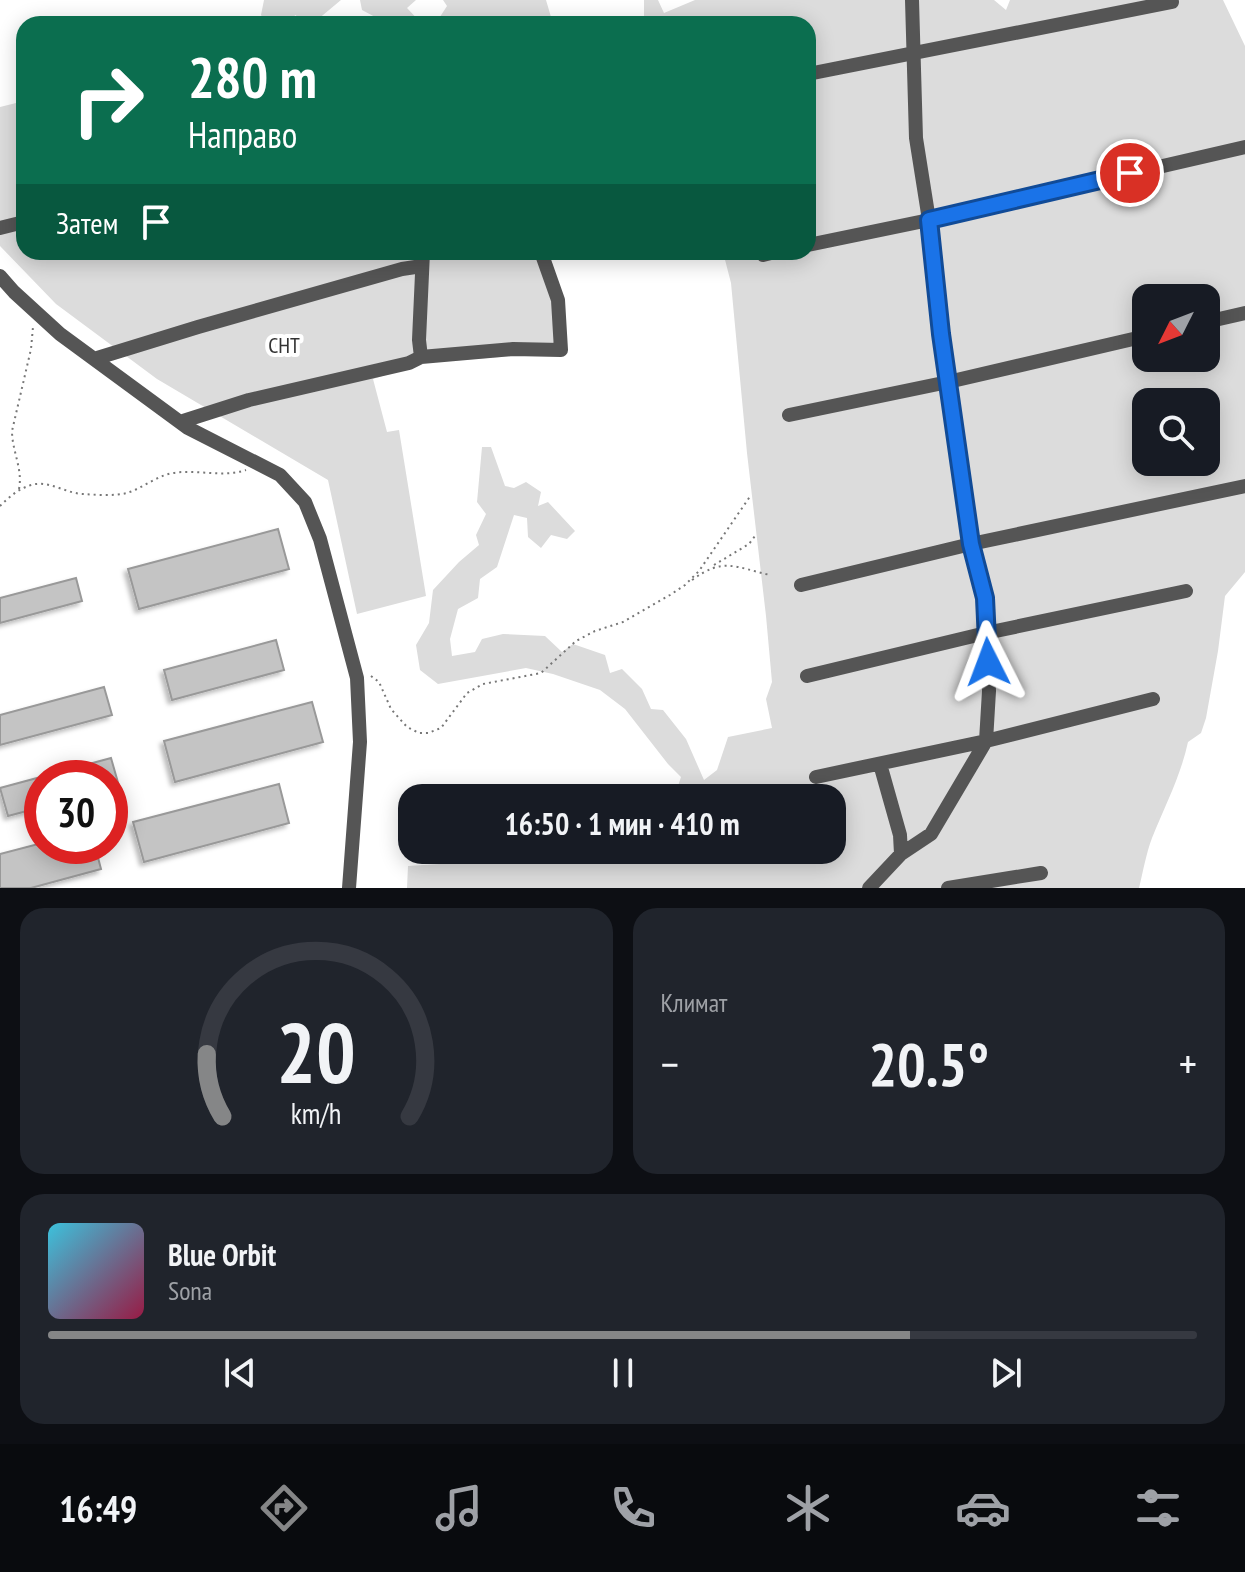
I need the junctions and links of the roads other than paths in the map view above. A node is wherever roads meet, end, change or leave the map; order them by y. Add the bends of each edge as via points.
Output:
1 (912, 0) edge
2 (1172, 2) edge
3 (915, 52) junction
4 (816, 72) edge
5 (1245, 147) edge
6 (929, 220) junction
7 (816, 243) edge
8 (420, 260) edge
9 (422, 260) edge
10 (544, 260) edge
11 (0, 276) edge
12 (1245, 313) edge
13 (1220, 319) edge
14 (1132, 339) edge
15 (421, 357) junction
16 (94, 359) junction
17 (948, 382) junction
18 (789, 415) dead end
19 (180, 422) junction
20 (1245, 486) edge
21 (971, 544) junction
22 (801, 585) dead end
23 (1186, 591) dead end
24 (986, 633) junction
25 (807, 676) dead end
26 (1153, 699) dead end
27 (986, 741) junction
28 (880, 764) junction
29 (816, 777) dead end
30 (901, 854) junction
31 (1041, 873) dead end
32 (349, 888) edge
33 (870, 888) edge
34 (948, 888) edge

1 - 3 street
2 - 3 street
3 - 4 street
3 - 6 street via 916,138
5 - 6 street
6 - 7 street
6 - 17 street
8 - 16 street
9 - 15 street
10 - 15 street via 558,300 561,350
11 - 16 street
12 - 13 street
14 - 17 street
15 - 19 street
16 - 19 street
17 - 18 street
17 - 21 street
19 - 32 street via 280,475 305,502 320,539 357,678 360,742
20 - 21 street
21 - 22 street
21 - 24 street via 985,598
23 - 24 street
24 - 25 street
24 - 27 street
26 - 27 street
27 - 28 street
27 - 30 street via 931,834
28 - 29 street
28 - 30 street
30 - 33 street
31 - 34 street

